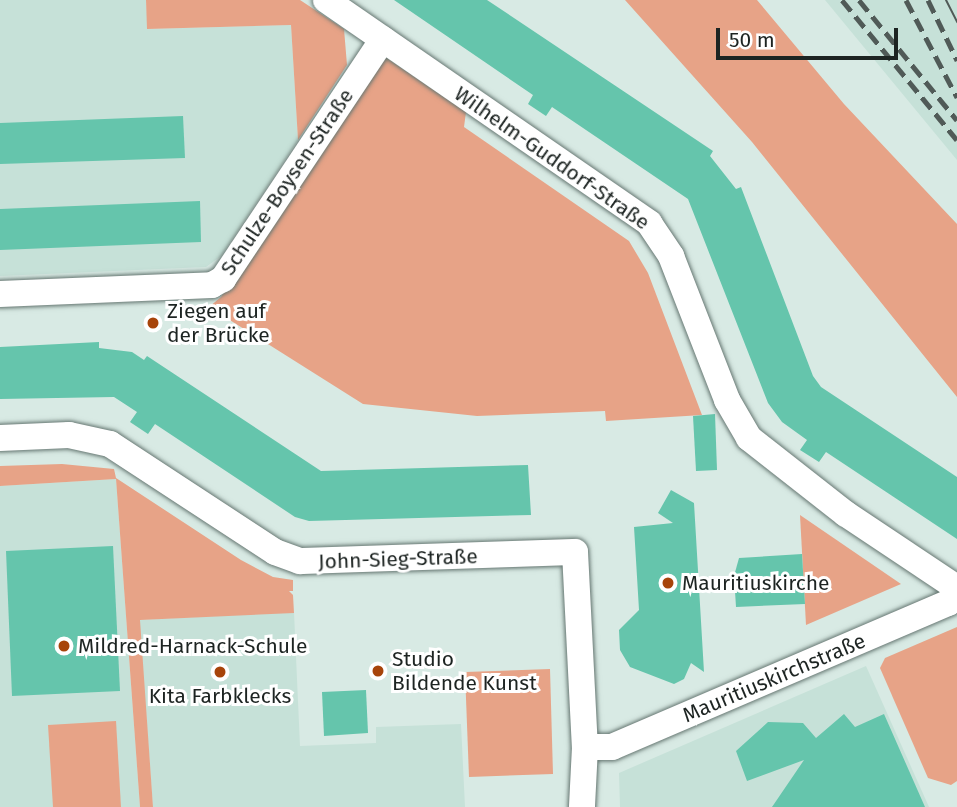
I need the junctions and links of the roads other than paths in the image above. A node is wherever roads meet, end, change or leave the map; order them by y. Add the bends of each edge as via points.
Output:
1 (326, 0) edge
2 (383, 38) junction
3 (0, 293) edge
4 (0, 438) edge
5 (957, 588) edge
6 (957, 594) edge
7 (585, 747) junction
8 (582, 807) edge

1 - 2 street, Wilhelm-Guddorf-Straße
2 - 3 street, Schulze-Boysen-Straße via 223,279 212,285
2 - 5 street, Wilhelm-Guddorf-Straße via 657,231 727,400 748,438 846,514
4 - 7 street, John-Sieg-Straße via 69,435 110,444 275,552 300,561 575,552
6 - 7 street, Mauritiuskirchstraße via 948,603 612,747
7 - 8 street, John-Sieg-Straße

